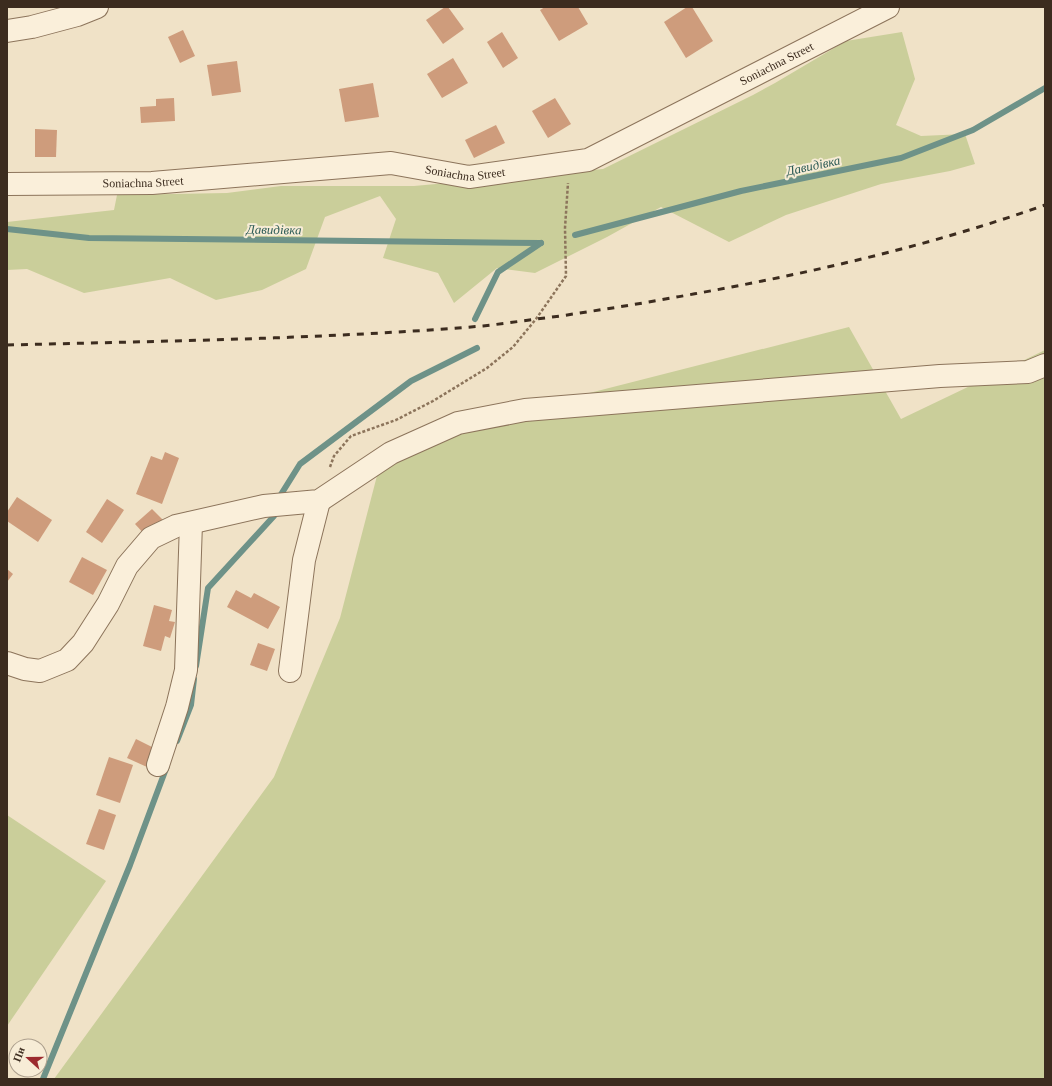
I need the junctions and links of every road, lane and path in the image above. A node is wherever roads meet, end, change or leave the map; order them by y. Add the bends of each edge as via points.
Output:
1 (97, 7) edge
2 (888, 7) edge
3 (7, 31) edge
4 (570, 163) junction
5 (7, 184) edge
6 (1045, 365) edge
7 (329, 471) dead end
8 (318, 501) junction
9 (191, 523) junction
10 (7, 663) edge
11 (290, 670) dead end
12 (158, 765) dead end

1 - 3 street via 32,27
2 - 4 street, Soniachna Street via 588,160
4 - 5 street, Soniachna Street via 469,177 391,163 152,183
4 - 7 path via 565,228 566,276 536,319 513,347 487,368 396,420 351,436 334,456
6 - 8 street via 1028,372 932,377 525,410 458,422 392,453
8 - 9 street via 264,506
8 - 11 street via 304,560
9 - 10 street via 176,526 151,538 127,566 108,604 83,643 67,660 40,672
9 - 12 street via 186,670

